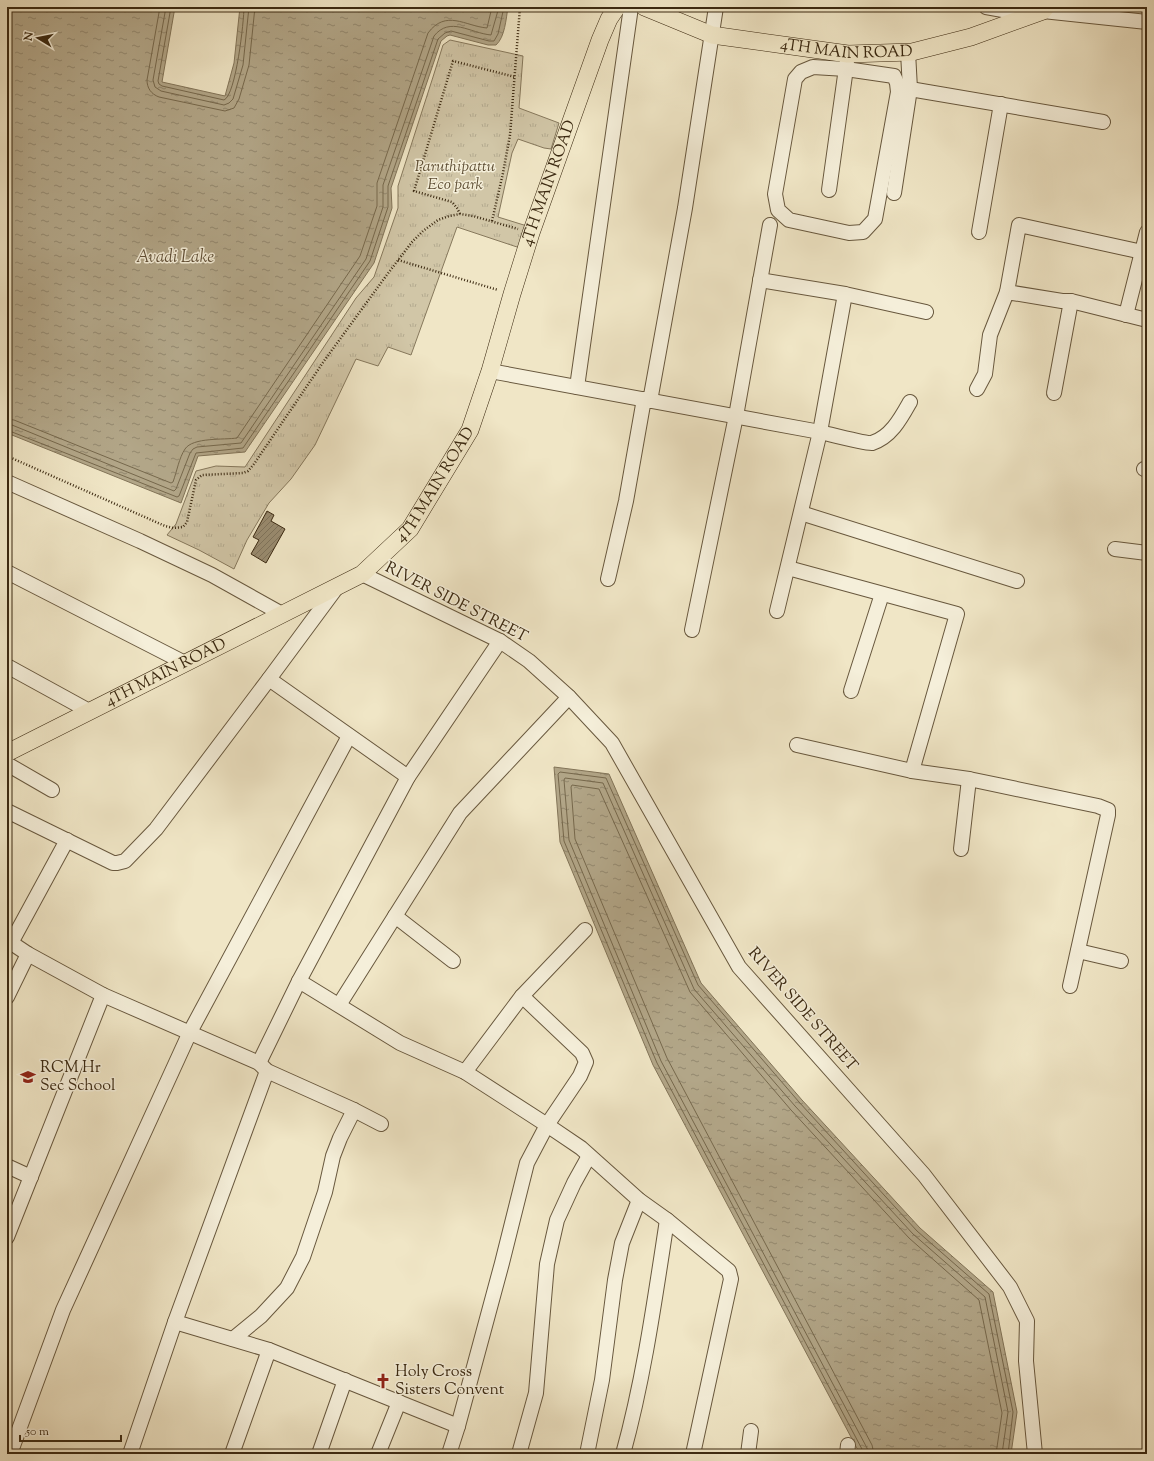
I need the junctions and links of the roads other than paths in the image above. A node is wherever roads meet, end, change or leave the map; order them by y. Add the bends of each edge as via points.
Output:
1 (616, 7) edge
2 (630, 7) edge
3 (644, 7) edge
4 (716, 7) edge
5 (986, 7) edge
6 (1044, 9) edge
7 (1025, 18) junction
8 (1147, 22) edge
9 (712, 35) junction
10 (908, 52) junction
11 (847, 62) junction
12 (910, 90) junction
13 (1001, 104) junction
14 (1103, 122) dead end
15 (829, 190) dead end
16 (894, 193) dead end
17 (770, 225) dead end
18 (979, 232) dead end
19 (1147, 232) edge
20 (1145, 252) edge
21 (760, 280) junction
22 (1007, 292) junction
23 (845, 294) junction
24 (1071, 301) junction
25 (926, 312) dead end
26 (1126, 315) junction
27 (1147, 320) edge
28 (490, 371) junction
29 (577, 387) junction
30 (977, 389) dead end
31 (1054, 393) dead end
32 (647, 400) junction
33 (910, 402) dead end
34 (736, 416) junction
35 (820, 432) junction
36 (7, 482) edge
37 (801, 513) junction
38 (1115, 549) dead end
39 (1147, 553) edge
40 (788, 568) junction
41 (7, 572) edge
42 (362, 574) junction
43 (608, 579) dead end
44 (1017, 581) dead end
45 (338, 585) junction
46 (882, 594) junction
47 (778, 611) dead end
48 (282, 614) junction
49 (692, 630) dead end
50 (500, 641) junction
51 (185, 663) junction
52 (7, 666) edge
53 (270, 680) junction
54 (851, 691) dead end
55 (569, 697) junction
56 (88, 712) junction
57 (350, 736) junction
58 (797, 745) dead end
59 (7, 753) edge
60 (7, 764) edge
61 (912, 771) junction
62 (408, 777) junction
63 (970, 779) junction
64 (52, 790) dead end
65 (7, 811) edge
66 (67, 840) junction
67 (961, 849) dead end
68 (395, 916) junction
69 (585, 930) dead end
70 (9, 941) edge
71 (1078, 951) junction
72 (28, 954) junction
73 (453, 961) dead end
74 (1121, 961) dead end
75 (299, 981) junction
76 (1070, 986) dead end
77 (103, 995) junction
78 (522, 996) junction
79 (7, 997) edge
80 (339, 1005) junction
81 (190, 1032) junction
82 (263, 1067) junction
83 (465, 1072) junction
84 (354, 1110) junction
85 (381, 1124) dead end
86 (547, 1125) junction
87 (589, 1156) junction
88 (7, 1166) edge
89 (31, 1177) junction
90 (639, 1200) junction
91 (667, 1220) junction
92 (7, 1237) edge
93 (175, 1322) junction
94 (233, 1339) junction
95 (269, 1350) junction
96 (345, 1380) junction
97 (399, 1402) junction
98 (458, 1426) junction
99 (751, 1431) dead end
100 (12, 1452) edge
101 (130, 1454) edge
102 (232, 1454) edge
103 (319, 1454) edge
104 (378, 1454) edge
105 (450, 1454) edge
106 (519, 1454) edge
107 (587, 1454) edge
108 (622, 1454) edge
109 (693, 1454) edge
110 (748, 1454) edge
111 (1035, 1454) edge

1 - 28 main road, 4TH MAIN ROAD via 600,40 531,233
2 - 29 street
3 - 9 main road, 4TH MAIN ROAD
4 - 9 street
5 - 7 street via 1014,12
6 - 7 main road, 4TH MAIN ROAD
6 - 8 street
7 - 10 main road, 4TH MAIN ROAD via 971,37
9 - 11 main road, 4TH MAIN ROAD
9 - 32 street via 685,208
10 - 11 main road, 4TH MAIN ROAD
10 - 12 street
11 - 11 street via 894,76 898,92 875,219 863,232 849,232 788,220 778,210 775,194 795,79 801,72 813,67
11 - 15 street
12 - 13 street
12 - 16 street
13 - 14 street
13 - 18 street
17 - 21 street
19 - 20 street
20 - 22 street via 1020,225
20 - 26 street
21 - 23 street
21 - 34 street
22 - 24 street via 1062,302
22 - 30 street via 990,335 984,374
23 - 25 street
23 - 35 street
24 - 26 street
24 - 31 street
26 - 27 street
28 - 29 street
28 - 42 main road, 4TH MAIN ROAD via 470,430 410,529
29 - 32 street
32 - 34 street
32 - 43 street
33 - 35 street via 895,426 871,443
34 - 35 street
34 - 49 street
35 - 37 street
36 - 48 street via 212,575
37 - 40 street
37 - 44 street
38 - 39 street
40 - 46 street
40 - 47 street
41 - 51 street
42 - 45 main road, 4TH MAIN ROAD
42 - 50 street, RIVER SIDE STREET
45 - 48 main road, 4TH MAIN ROAD
45 - 53 street
46 - 54 street
46 - 61 street via 957,614
48 - 51 main road, 4TH MAIN ROAD
50 - 55 street, RIVER SIDE STREET via 529,661
50 - 62 street
51 - 56 main road, 4TH MAIN ROAD
52 - 56 street
53 - 57 street
53 - 66 street via 156,829 125,861 113,863
55 - 68 street via 460,813
55 - 111 street, RIVER SIDE STREET via 612,743 739,967 924,1175 1010,1287 1027,1322 1026,1361
56 - 59 main road, 4TH MAIN ROAD
57 - 62 street
57 - 81 street
58 - 61 street
60 - 64 street
61 - 63 street
62 - 75 street
63 - 67 street
63 - 71 street via 1108,810
65 - 66 street
66 - 70 street
68 - 73 street
68 - 80 street
69 - 78 street
70 - 72 street
71 - 74 street
71 - 76 street
72 - 77 street
72 - 79 street
75 - 80 street
75 - 82 street
77 - 81 street
77 - 89 street
78 - 83 street
78 - 86 street via 582,1053 586,1062 580,1076
80 - 83 street via 400,1043
81 - 82 street
81 - 100 street via 63,1310
82 - 84 street
82 - 93 street
83 - 86 street
84 - 85 street
84 - 94 street via 333,1156 325,1192 303,1257 287,1288 261,1316
86 - 87 street
86 - 98 street via 527,1163
87 - 90 street
87 - 106 street via 557,1220 547,1264 536,1393
88 - 89 street
89 - 92 street
90 - 91 street
90 - 107 street via 622,1243 602,1380
91 - 108 street via 652,1317 630,1430
91 - 109 street via 729,1271 731,1276
93 - 94 street
93 - 101 street
94 - 95 street
95 - 96 street
95 - 102 street
96 - 97 street
96 - 103 street
97 - 98 street
97 - 104 street
98 - 105 street
99 - 110 street

